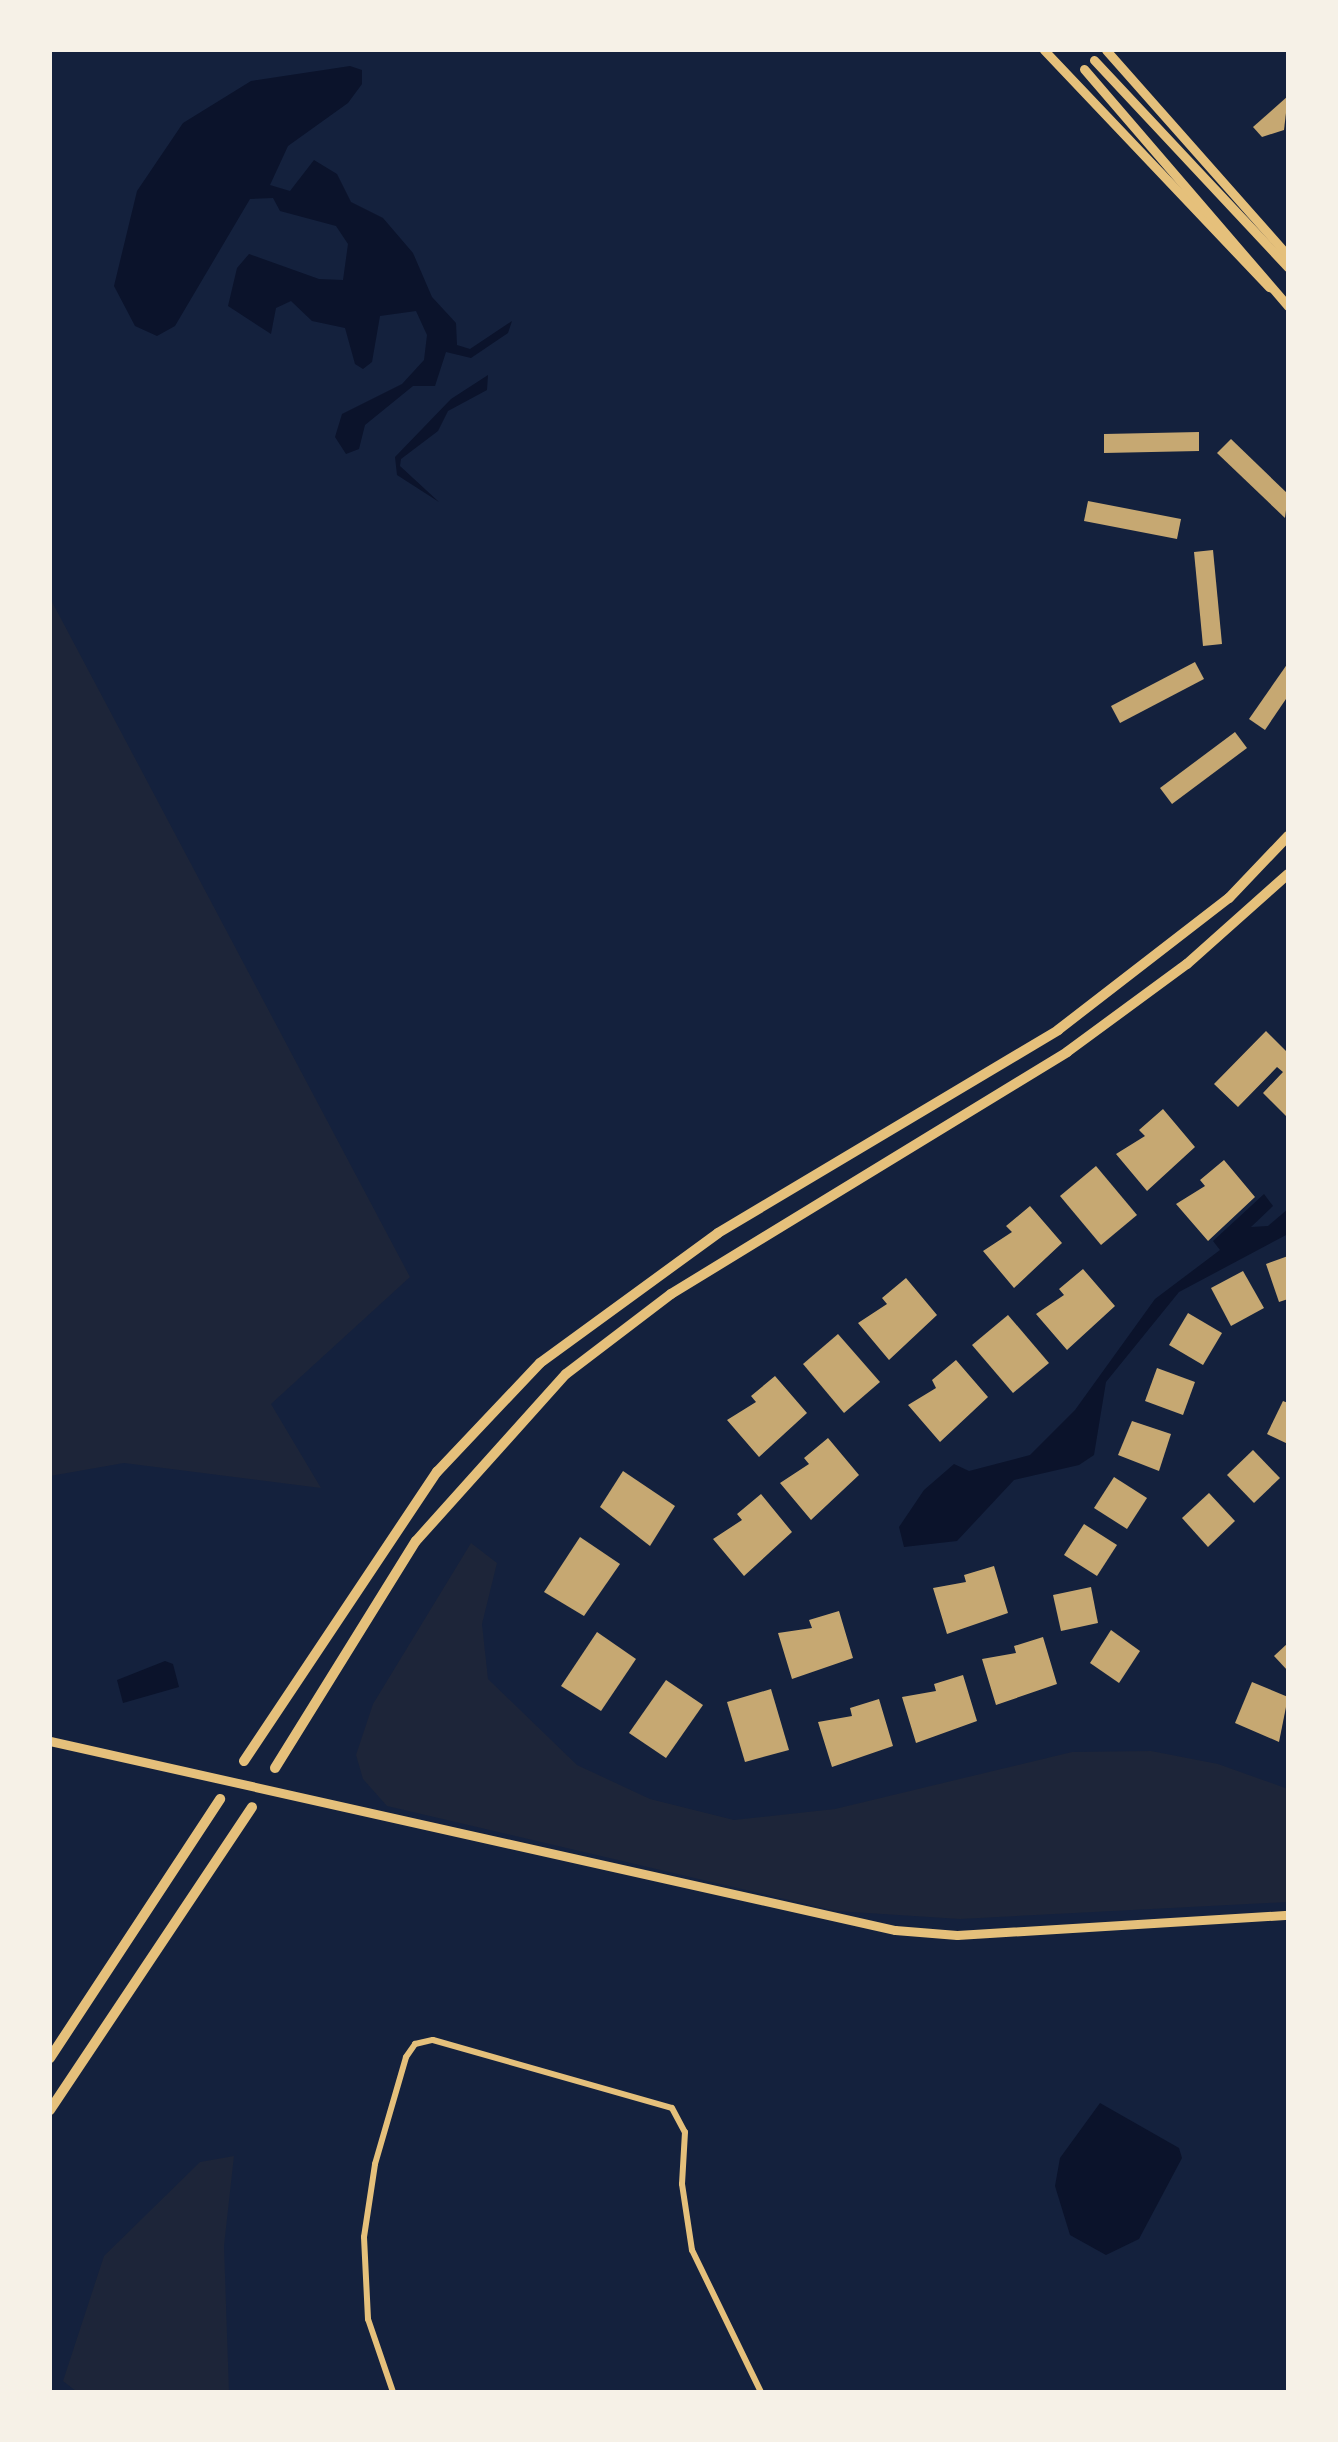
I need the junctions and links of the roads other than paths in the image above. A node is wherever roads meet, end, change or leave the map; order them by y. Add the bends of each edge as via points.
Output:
1 (1044, 50) edge
2 (1106, 50) edge
3 (1094, 60) dead end
4 (1084, 69) dead end
5 (1288, 256) edge
6 (1288, 267) edge
7 (1276, 292) junction
8 (1288, 306) edge
9 (1288, 836) edge
10 (1288, 874) edge
11 (50, 1741) edge
12 (244, 1761) dead end
13 (275, 1768) dead end
14 (220, 1800) dead end
15 (252, 1806) dead end
16 (1288, 1915) edge
17 (50, 2058) edge
18 (50, 2110) edge
19 (394, 2392) edge
20 (761, 2392) edge

1 - 7 main road via 1246,270
2 - 5 main road
3 - 6 main road
4 - 7 main road
7 - 8 main road
9 - 12 main road via 1229,898 1058,1030 718,1232 540,1364 437,1472
10 - 13 main road via 1186,964 1068,1052 730,1255 566,1374 416,1541
11 - 16 main road via 896,1930 957,1935
14 - 17 main road
15 - 18 main road
19 - 20 street via 368,2319 366,2221 406,2057 416,2044 433,2040 672,2108 684,2132 682,2184 692,2250

